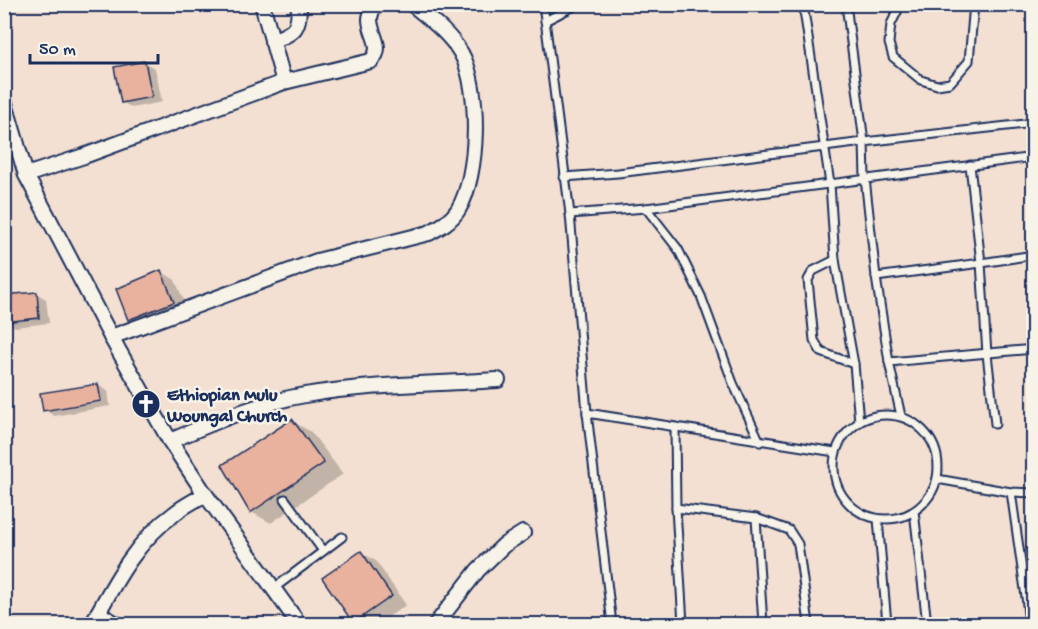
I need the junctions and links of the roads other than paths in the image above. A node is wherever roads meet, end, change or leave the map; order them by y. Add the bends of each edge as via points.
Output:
1 (262, 4) edge
2 (299, 4) edge
3 (375, 4) edge
4 (412, 4) edge
5 (543, 4) edge
6 (578, 4) edge
7 (803, 4) edge
8 (846, 4) edge
9 (901, 4) edge
10 (974, 4) edge
11 (545, 21) junction
12 (272, 41) junction
13 (284, 82) junction
14 (4, 99) edge
15 (1034, 123) edge
16 (864, 142) junction
17 (824, 147) junction
18 (1034, 157) edge
19 (970, 165) junction
20 (26, 175) junction
21 (564, 177) junction
22 (865, 178) junction
23 (830, 184) junction
24 (646, 208) junction
25 (570, 214) junction
26 (1034, 255) edge
27 (835, 260) junction
28 (981, 263) junction
29 (876, 277) junction
30 (111, 337) junction
31 (1034, 349) edge
32 (987, 354) junction
33 (889, 362) junction
34 (854, 364) junction
35 (498, 380) dead end
36 (587, 413) junction
37 (901, 416) junction
38 (859, 422) junction
39 (995, 424) dead end
40 (675, 428) junction
41 (170, 441) junction
42 (760, 442) junction
43 (835, 452) junction
44 (937, 479) junction
45 (1011, 492) junction
46 (1034, 493) edge
47 (205, 494) junction
48 (285, 499) dead end
49 (676, 508) junction
50 (914, 511) junction
51 (756, 518) junction
52 (878, 519) junction
53 (524, 533) dead end
54 (342, 537) dead end
55 (323, 551) junction
56 (273, 589) junction
57 (1030, 603) edge
58 (95, 619) edge
59 (116, 624) edge
60 (299, 624) edge
61 (436, 624) edge
62 (612, 624) edge
63 (683, 624) edge
64 (763, 624) edge
65 (809, 624) edge
66 (887, 624) edge
67 (927, 624) edge
68 (1029, 624) edge

1 - 12 street
2 - 12 street via 295,29
3 - 13 street via 370,18 378,49 371,61
4 - 30 street via 441,28 460,52 471,75 474,152 465,193 446,224 429,233 317,261
5 - 11 lane
6 - 11 lane
7 - 17 lane
8 - 16 lane
9 - 10 lane via 891,24 892,57 921,80 937,85 951,82 969,61
11 - 21 lane
12 - 13 street
13 - 20 street
14 - 20 street
15 - 16 lane
16 - 17 lane
16 - 22 lane
17 - 21 lane
17 - 23 lane
18 - 19 lane
19 - 22 lane
19 - 28 lane
20 - 30 street
21 - 25 lane
22 - 23 lane
22 - 29 lane
23 - 24 lane
23 - 27 lane
24 - 25 lane
24 - 42 lane via 678,249 701,296
25 - 36 lane
26 - 28 lane
27 - 34 lane
27 - 34 lane via 813,271 808,280 814,340 821,352
28 - 29 lane
28 - 32 lane
29 - 33 lane
30 - 41 street
31 - 32 lane
32 - 33 lane
32 - 39 lane
33 - 37 lane
34 - 38 lane
35 - 41 street via 304,395 231,414
36 - 40 lane
36 - 62 lane
37 - 38 lane via 879,414
37 - 44 lane via 918,425 932,440 938,459
38 - 43 lane via 844,435
40 - 42 lane
40 - 49 lane
41 - 47 street
42 - 43 lane
43 - 52 lane via 837,488 861,514
44 - 45 lane
44 - 50 lane via 929,497
45 - 46 lane
45 - 57 lane
47 - 56 street
47 - 58 street via 154,530 115,580
48 - 55 lane
49 - 51 lane
49 - 63 lane
50 - 52 lane via 897,519
50 - 67 lane
51 - 64 lane
51 - 65 lane via 789,530 798,544
52 - 66 lane
53 - 61 street via 504,545 478,570
54 - 55 lane
55 - 56 lane
56 - 60 street
57 - 68 lane
58 - 59 street

